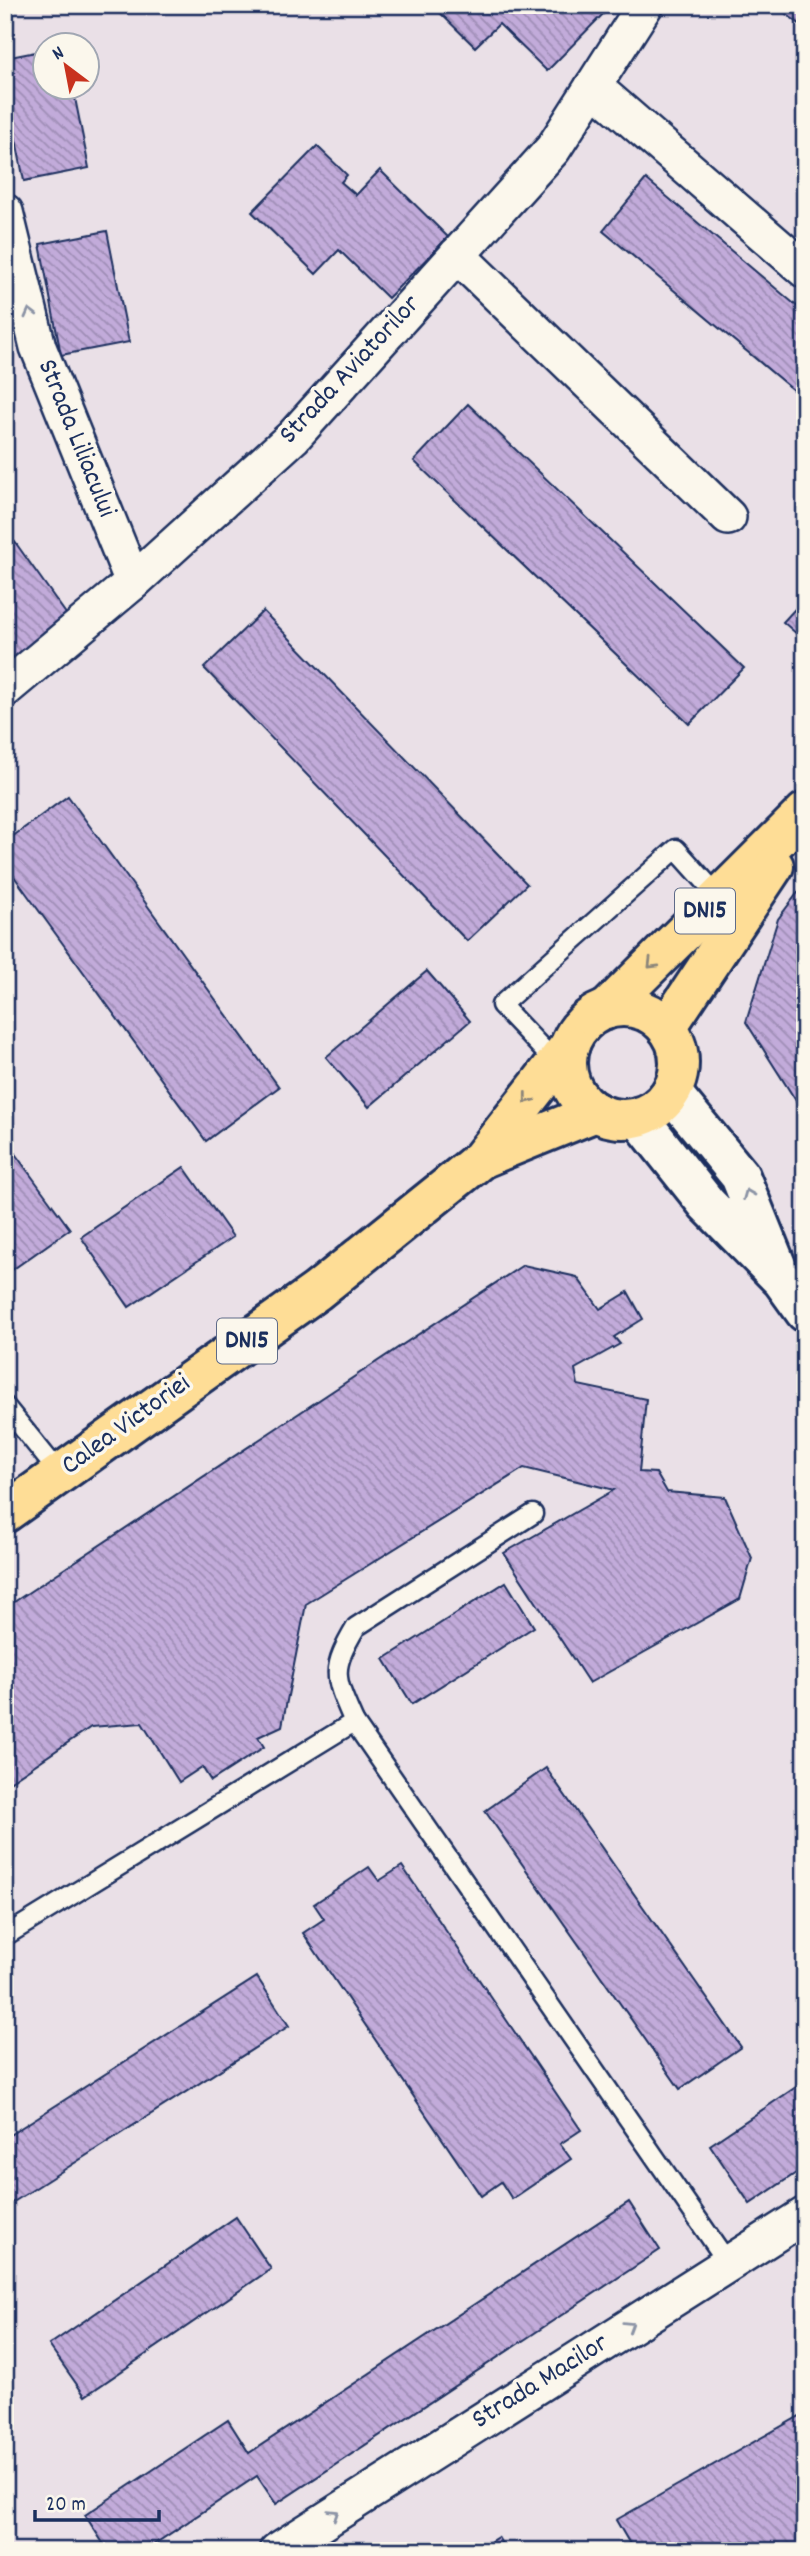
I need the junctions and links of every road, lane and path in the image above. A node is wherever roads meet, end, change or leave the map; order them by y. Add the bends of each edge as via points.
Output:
1 (645, 5) edge
2 (593, 86) junction
3 (5, 212) edge
4 (457, 255) junction
5 (805, 270) edge
6 (728, 517) dead end
7 (133, 582) junction
8 (5, 688) edge
9 (805, 812) edge
10 (805, 818) edge
11 (719, 897) junction
12 (606, 1010) junction
13 (667, 1027) junction
14 (563, 1054) junction
15 (671, 1092) junction
16 (596, 1112) junction
17 (638, 1117) junction
18 (481, 1159) junction
19 (782, 1280) junction
20 (805, 1312) edge
21 (5, 1406) edge
22 (60, 1474) junction
23 (5, 1513) edge
24 (533, 1514) dead end
25 (354, 1722) junction
26 (5, 1936) edge
27 (805, 2215) edge
28 (728, 2263) junction
29 (276, 2551) edge

1 - 2 street, Strada Aviatorilor
2 - 4 street, Strada Aviatorilor via 553,149
2 - 5 street
7 -> 3 street, Strada Liliacului via 38,347
4 - 6 street
4 - 7 street, Strada Aviatorilor via 293,437
7 - 8 street, Strada Aviatorilor
9 - 11 main road, Calea Victoriei / DN15
10 - 13 main road, DN15
11 -> 12 main road, Calea Victoriei / DN15
11 - 14 lane via 676,849 501,1005
12 - 13 main road via 639,1009
12 - 14 main road, Calea Victoriei / DN15 via 578,1030
13 - 15 main road via 679,1059
14 - 16 main road via 580,1099
14 -> 18 main road, Calea Victoriei / DN15
15 - 17 main road via 652,1112
19 -> 15 street via 740,1176
16 - 17 main road via 624,1120
16 - 18 main road, Calea Victoriei / DN15
17 - 19 street via 707,1204
18 - 22 main road, Calea Victoriei / DN15 via 317,1291
19 - 20 street
21 - 22 lane
22 - 23 main road, Calea Victoriei / DN15
24 - 25 lane via 356,1627 339,1655 337,1683
25 - 26 lane
25 - 28 lane
27 - 28 street, Strada Macilor
29 -> 28 street, Strada Macilor

